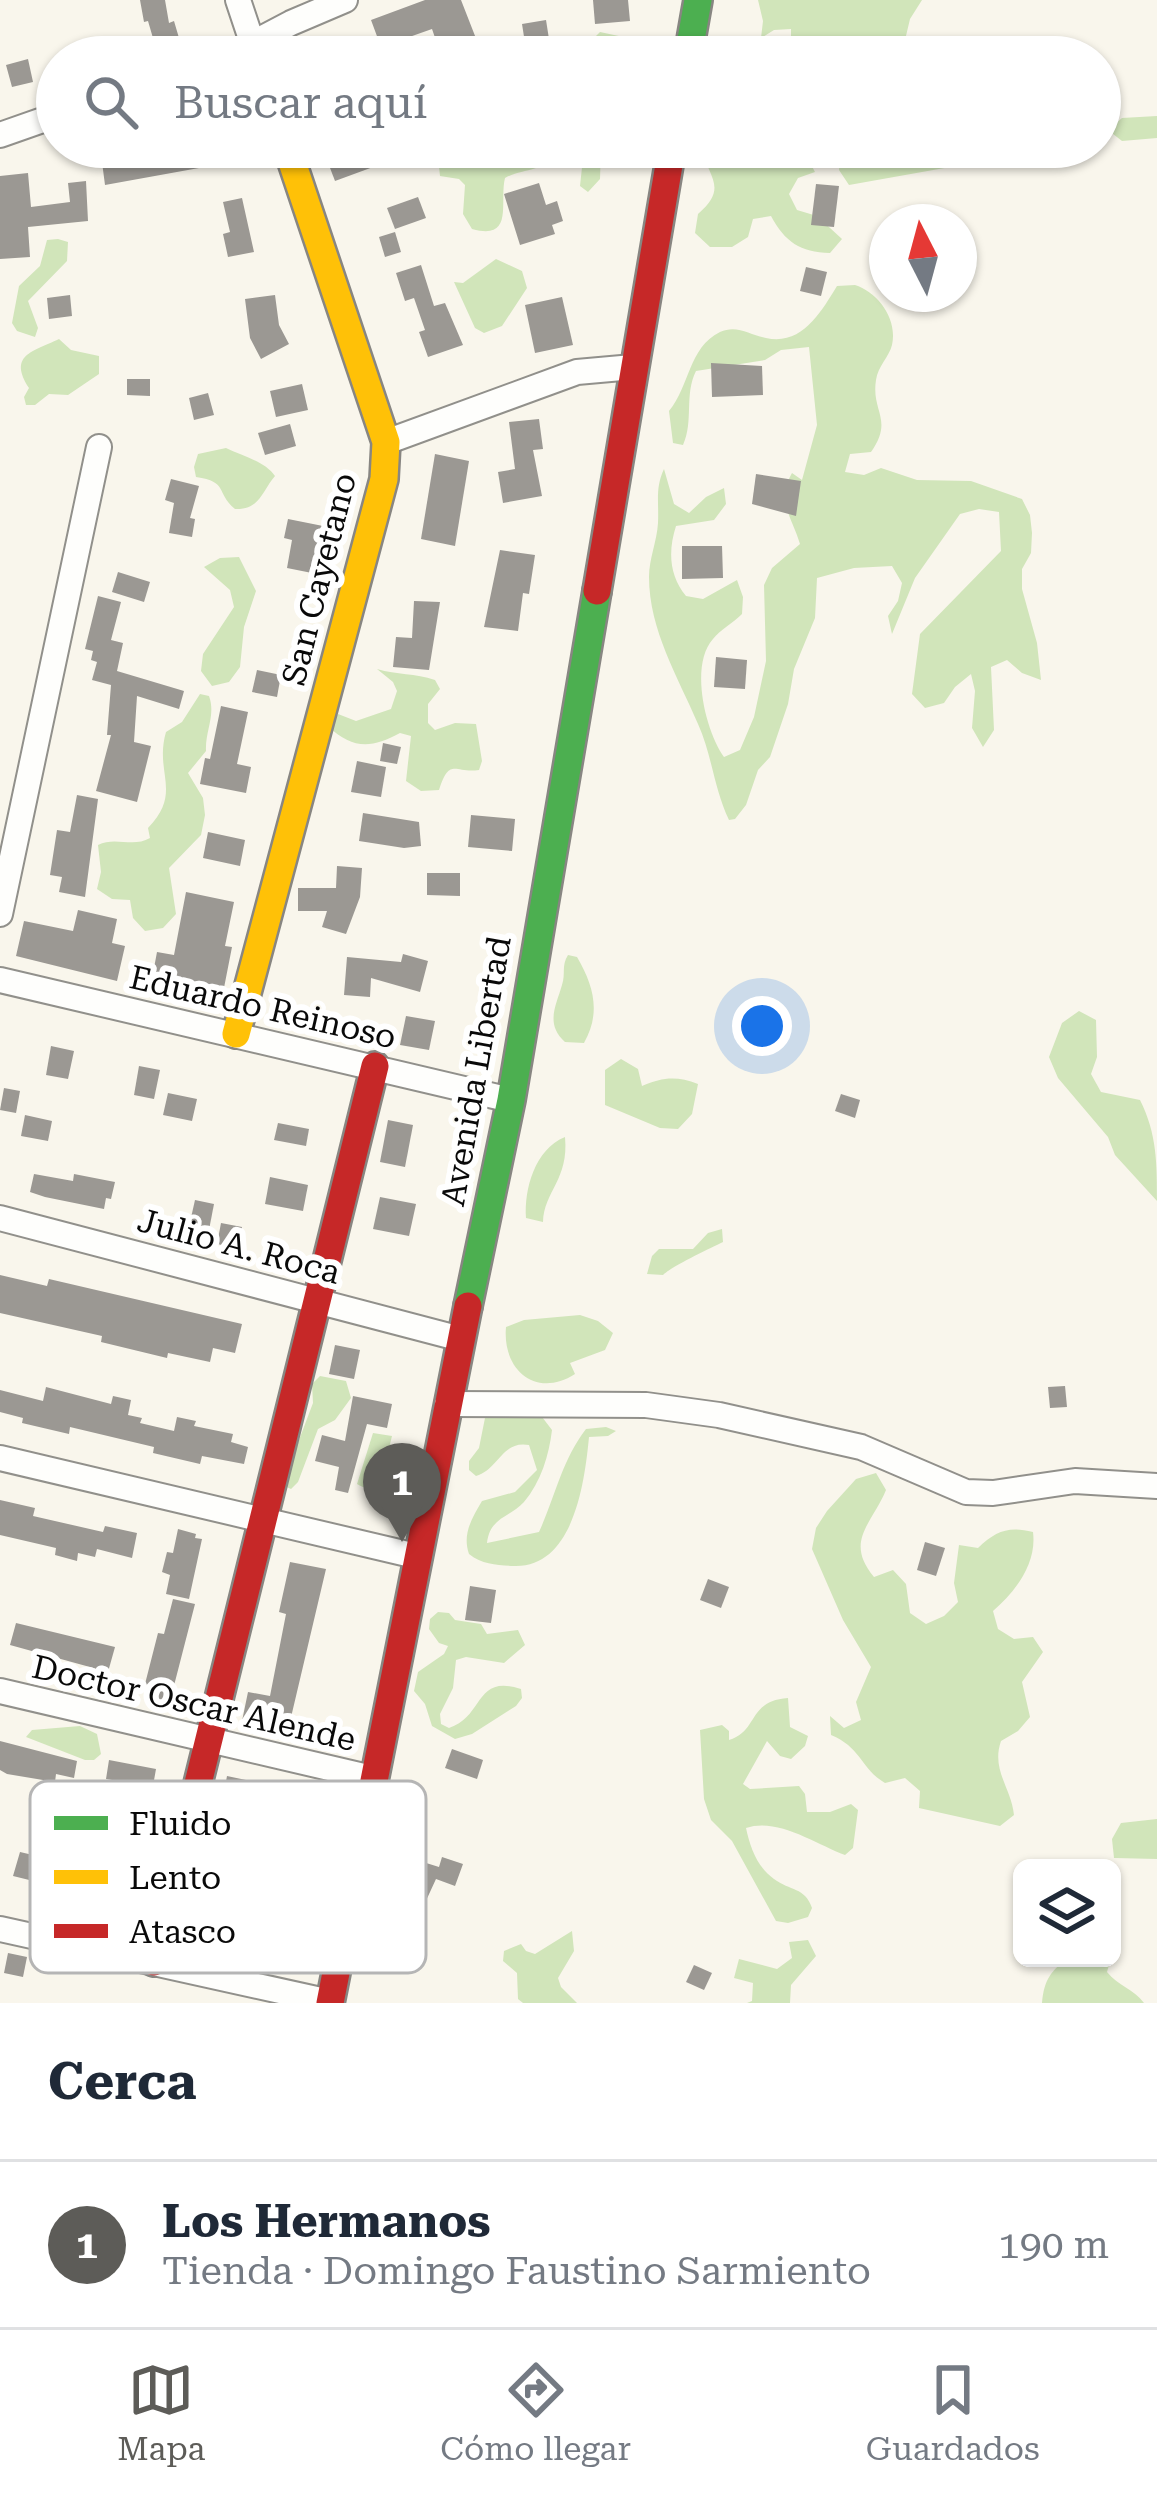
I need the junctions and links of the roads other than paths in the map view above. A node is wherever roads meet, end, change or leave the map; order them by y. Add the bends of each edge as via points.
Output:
1 (238, 0) edge
2 (346, 0) edge
3 (698, 0) edge
4 (250, 36) edge
5 (274, 36) edge
6 (692, 36) edge
7 (36, 122) edge
8 (0, 135) edge
9 (294, 168) edge
10 (668, 168) edge
11 (633, 367) junction
12 (386, 442) junction
13 (100, 447) dead end
14 (0, 914) edge
15 (0, 980) edge
16 (236, 1034) junction
17 (375, 1066) junction
18 (511, 1100) junction
19 (0, 1218) edge
20 (315, 1300) junction
21 (461, 1339) junction
22 (447, 1404) junction
23 (0, 1458) edge
24 (1157, 1486) edge
25 (262, 1519) junction
26 (416, 1556) junction
27 (0, 1691) edge
28 (208, 1741) junction
29 (372, 1778) junction
30 (198, 1781) edge
31 (371, 1781) edge
32 (0, 1929) edge
33 (30, 1936) edge
34 (198, 1973) edge
35 (336, 1973) edge
36 (330, 2003) edge

1 - 4 street
2 - 5 street
3 - 6 main road
7 - 8 street
9 - 12 main road, San Cayetano
10 - 11 main road, Avenida Libertad
11 - 12 street via 577,372
11 - 18 main road, Avenida Libertad
12 - 16 main road, San Cayetano via 383,479
13 - 14 street
15 - 16 street, Eduardo Reinoso
16 - 17 street, Eduardo Reinoso
17 - 18 street, Eduardo Reinoso
17 - 20 main road
18 - 21 main road, Avenida Libertad
19 - 20 street, Julio A. Roca
20 - 21 street, Julio A. Roca
20 - 25 main road
21 - 22 main road, Avenida Libertad
22 - 24 street via 646,1405 719,1414 861,1447 966,1492 1075,1481
22 - 26 main road, Avenida Libertad
23 - 25 street
25 - 26 street
25 - 28 main road
26 - 29 main road, Avenida Libertad
27 - 28 street, Doctor Oscar Alende
28 - 29 street, Doctor Oscar Alende
28 - 30 main road
29 - 31 main road, Avenida Libertad
32 - 33 street
34 - 36 street
35 - 36 main road, Avenida Libertad

